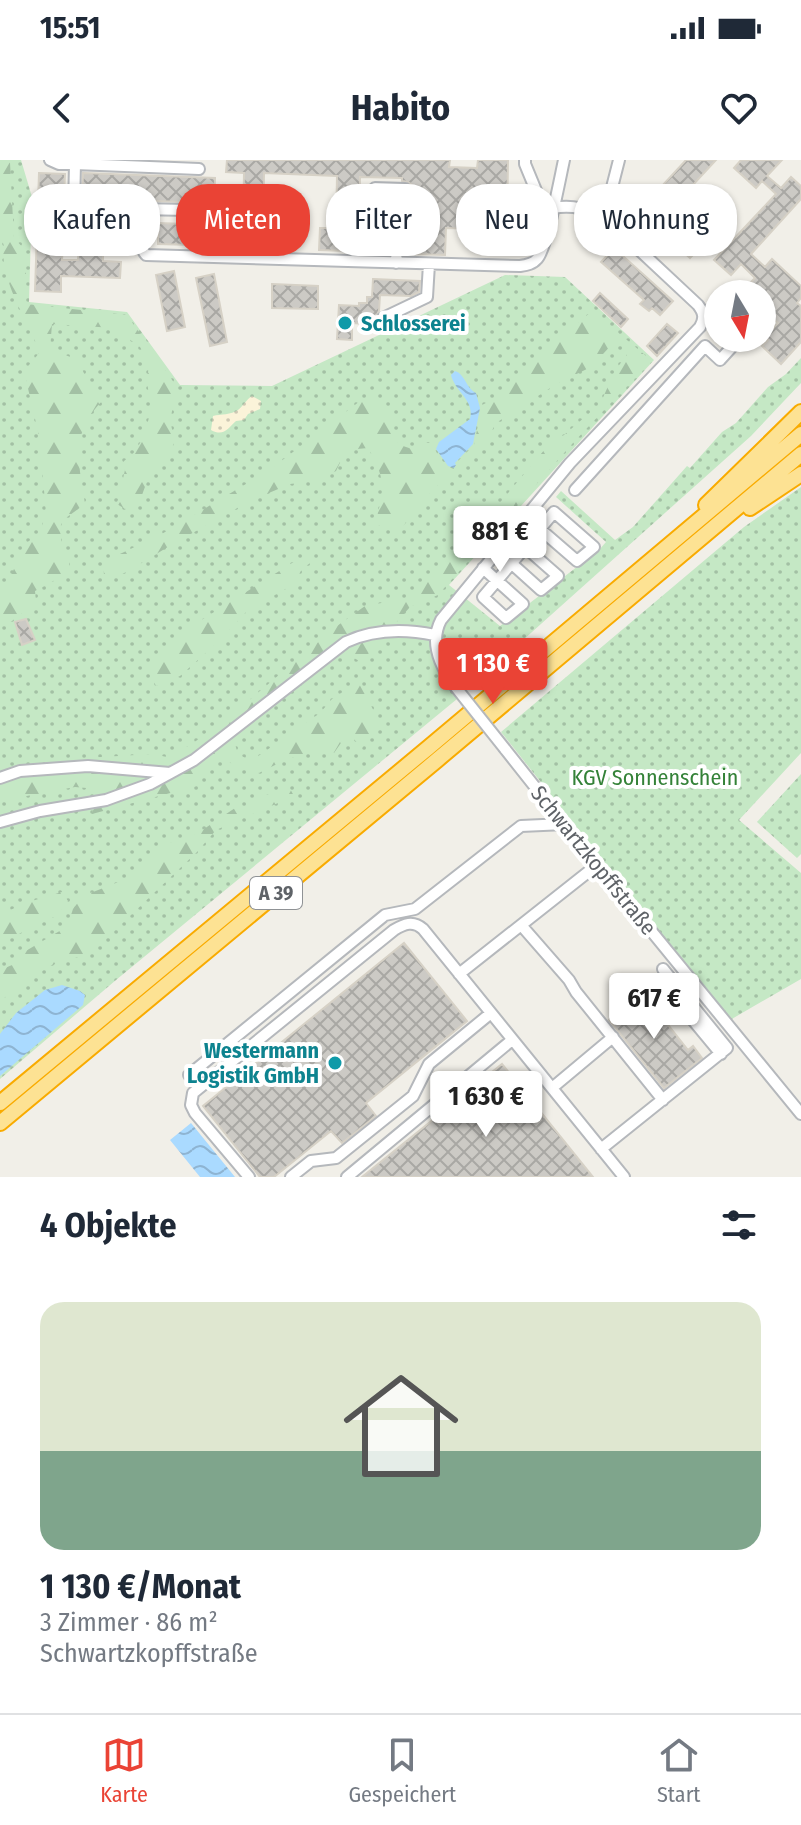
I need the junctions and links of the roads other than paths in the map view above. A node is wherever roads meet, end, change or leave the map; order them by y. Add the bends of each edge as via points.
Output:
1 (50, 160) edge
2 (525, 160) edge
3 (564, 160) edge
4 (619, 160) edge
5 (75, 164) junction
6 (199, 169) dead end
7 (75, 184) edge
8 (533, 184) edge
9 (613, 184) edge
10 (558, 186) edge
11 (398, 227) joint
12 (160, 255) edge
13 (396, 256) edge
14 (540, 256) edge
15 (646, 256) edge
16 (396, 263) junction
17 (429, 264) junction
18 (383, 318) dead end
19 (704, 347) edge
20 (711, 352) edge
21 (727, 352) edge
22 (801, 412) edge
23 (801, 434) edge
24 (592, 440) junction
25 (608, 454) junction
26 (801, 454) edge
27 (801, 474) edge
28 (575, 490) dead end
29 (528, 514) junction
30 (540, 529) junction
31 (712, 531) junction
32 (678, 539) junction
33 (525, 547) junction
34 (511, 563) junction
35 (483, 568) junction
36 (435, 635) junction
37 (172, 773) junction
38 (0, 778) edge
39 (0, 822) edge
40 (565, 824) junction
41 (597, 865) junction
42 (521, 925) junction
43 (663, 969) dead end
44 (459, 974) junction
45 (682, 1007) dead end
46 (491, 1013) junction
47 (613, 1037) junction
48 (512, 1040) junction
49 (721, 1054) junction
50 (189, 1075) dead end
51 (552, 1088) junction
52 (663, 1100) junction
53 (0, 1103) edge
54 (801, 1114) edge
55 (0, 1123) edge
56 (601, 1149) junction
57 (249, 1177) edge
58 (291, 1177) edge
59 (347, 1177) edge
60 (624, 1177) edge

1 - 5 street
2 - 8 street
3 - 10 street
4 - 9 street
5 - 6 street
5 - 7 street
11 - 11 street via 404,223 405,189 375,188 371,217
12 - 16 street
13 - 16 street
14 - 17 street via 528,265 511,267
15 - 24 street via 698,305 703,320
16 - 17 street
17 - 18 street via 427,297
19 - 25 street
20 - 21 street via 720,360
22 - 32 highway
23 - 32 highway, A 39
24 - 25 street
24 - 29 street
25 - 28 street
26 - 31 highway, A 39
27 - 31 highway
29 - 30 street
29 - 35 street
30 - 30 street via 554,512 594,547 577,561
30 - 33 street
31 - 55 highway, A 39
32 - 53 highway, A 39
33 - 34 street
33 - 34 street via 558,576 541,590
34 - 35 street via 496,580
35 - 36 street
36 - 37 street via 384,632 346,642
36 - 40 street, Schwartzkopffstraße, bridge via 439,660 454,685
37 - 38 street via 88,766 20,771
37 - 39 street via 106,800
40 - 41 street, Schwartzkopffstraße
40 - 50 street via 521,826 415,909 385,915
41 - 42 street
41 - 54 street, Schwartzkopffstraße
42 - 44 street
42 - 47 street
43 - 49 street via 727,1048
44 - 46 street
44 - 57 street via 419,925 403,924 193,1093 195,1113
45 - 49 street
46 - 48 street
46 - 58 street via 429,1064 413,1096 336,1158 311,1161
47 - 51 street
47 - 52 street
48 - 51 street
48 - 59 street
49 - 52 street
51 - 56 street
52 - 56 street
56 - 60 street

